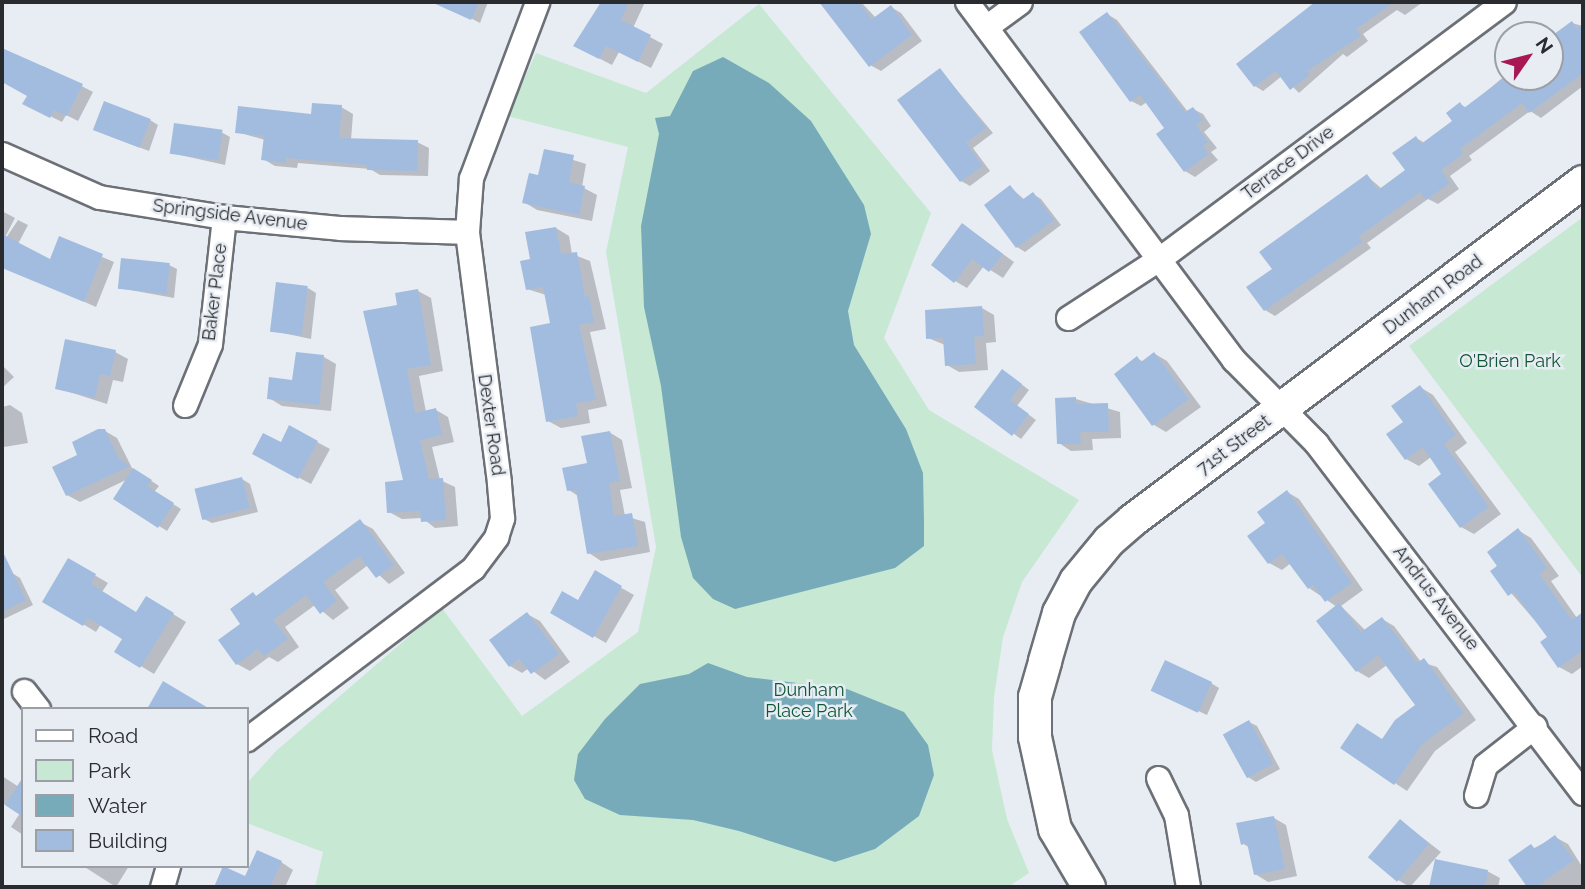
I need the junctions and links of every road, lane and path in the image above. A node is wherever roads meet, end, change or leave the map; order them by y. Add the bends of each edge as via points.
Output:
1 (537, 2) edge
2 (967, 2) edge
3 (1020, 2) edge
4 (1504, 2) edge
5 (986, 27) junction
6 (2, 154) edge
7 (1583, 182) edge
8 (224, 217) junction
9 (467, 232) junction
10 (1159, 259) junction
11 (1068, 318) dead end
12 (185, 405) dead end
13 (1282, 409) junction
14 (1535, 726) junction
15 (248, 738) edge
16 (1158, 778) dead end
17 (1583, 793) edge
18 (1476, 795) dead end
19 (168, 868) edge
20 (162, 887) edge
21 (1089, 887) edge
22 (1188, 887) edge

1 - 9 street, Dexter Road via 471,178
2 - 5 street, 71st Street
3 - 5 street
4 - 10 street, Terrace Drive
5 - 10 street, 71st Street
6 - 8 street, Springside Avenue via 99,197
7 - 13 street, Dunham Road
8 - 9 street, Springside Avenue via 341,228
8 - 12 street, Baker Place via 210,344
9 - 15 street, Dexter Road via 499,482 502,518 496,537 473,568
10 - 11 street, Terrace Drive
10 - 13 street, 71st Street via 1234,360
13 - 14 street, Andrus Avenue via 1316,443
13 - 21 street, 71st Street via 1109,541 1076,581 1059,614 1035,697 1035,737 1055,829
14 - 17 street, Andrus Avenue
14 - 18 street via 1485,765
16 - 22 street via 1176,815
19 - 20 street

